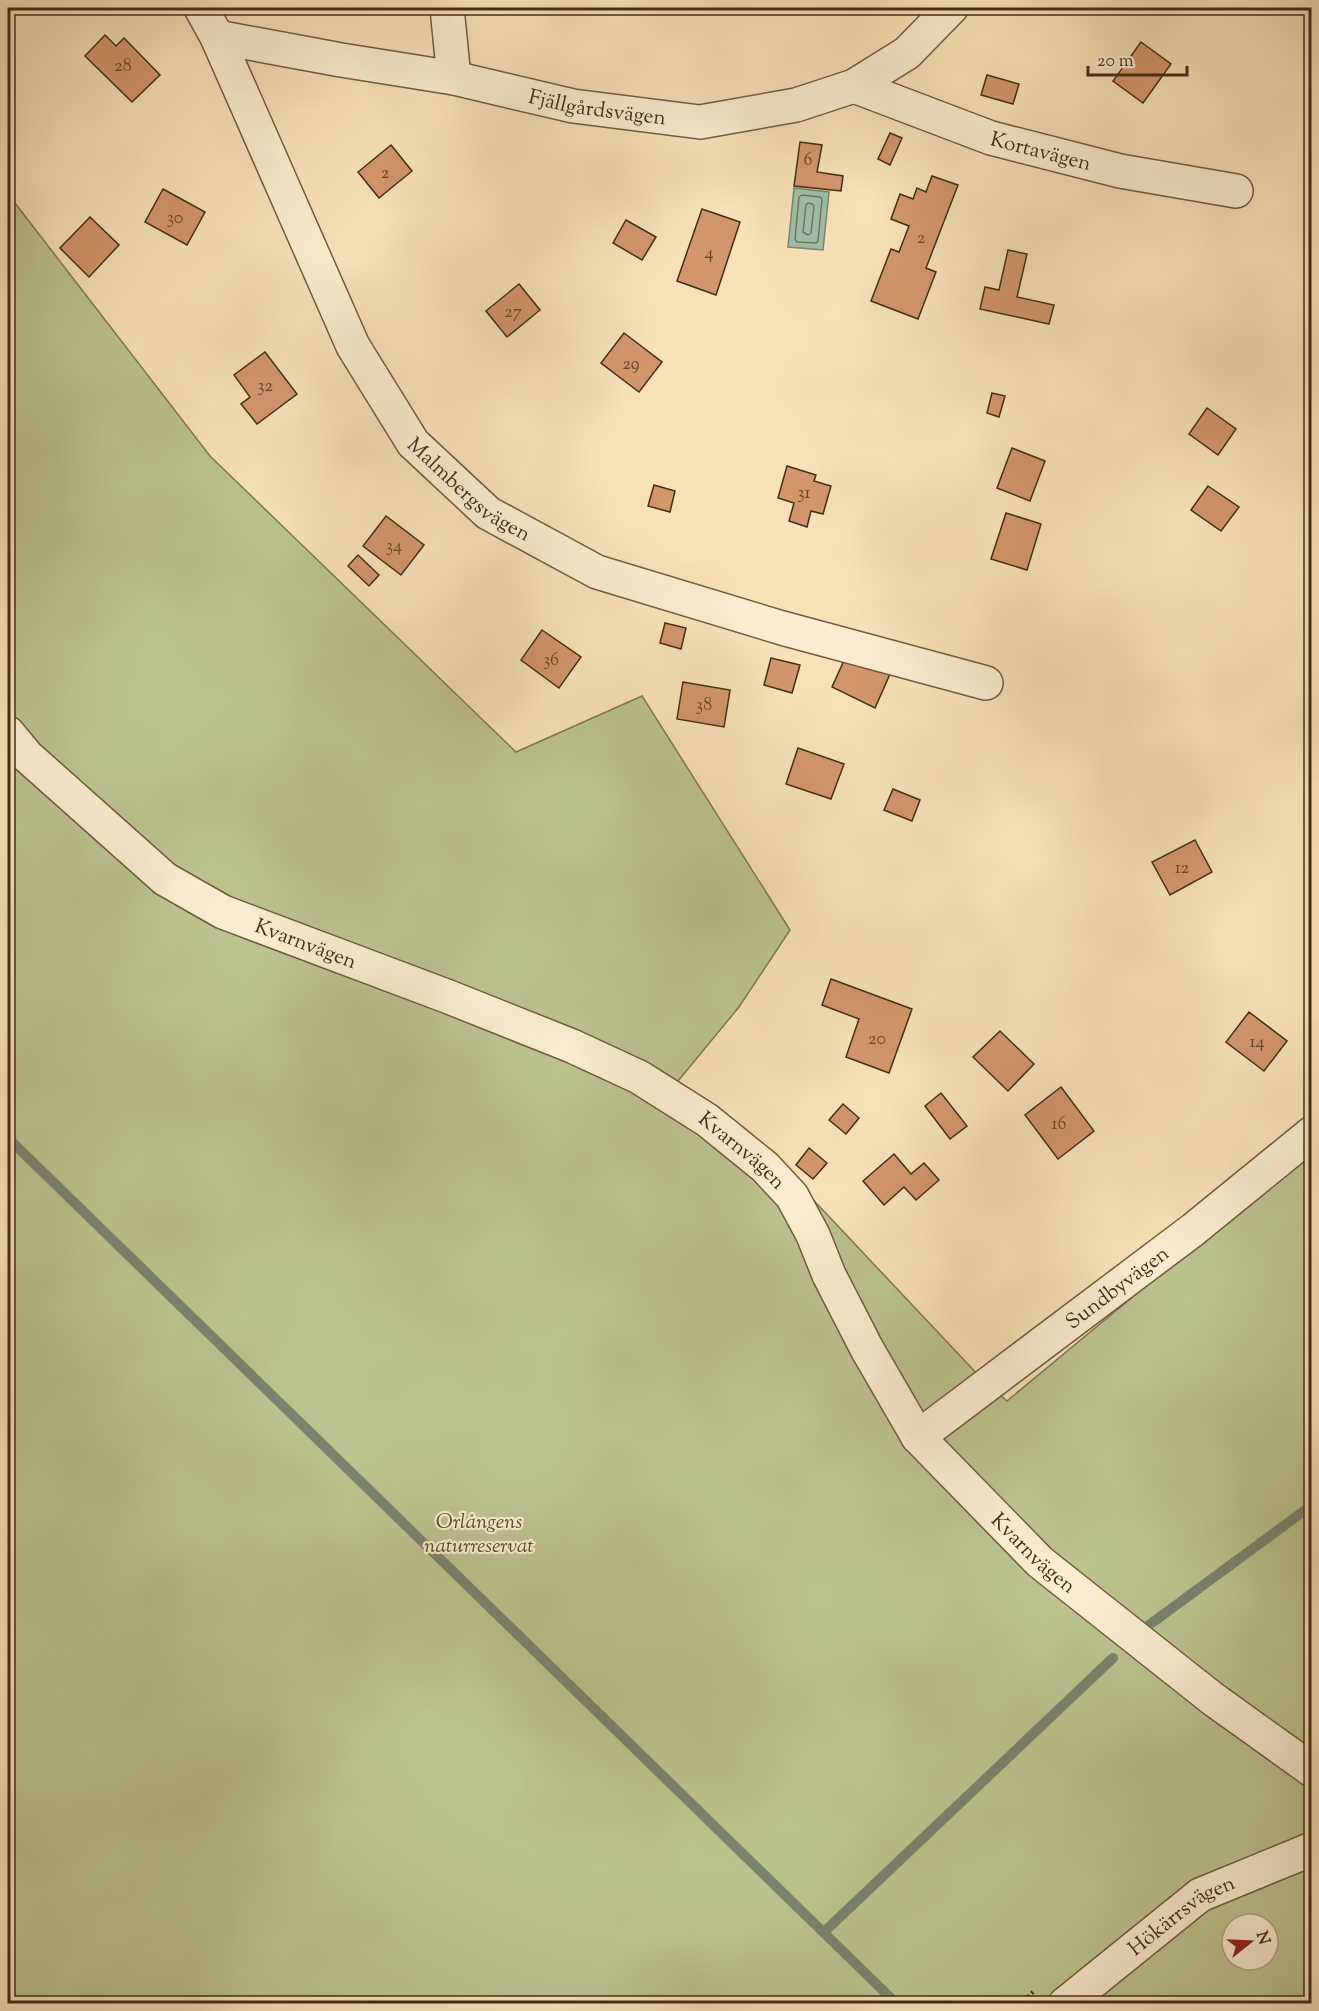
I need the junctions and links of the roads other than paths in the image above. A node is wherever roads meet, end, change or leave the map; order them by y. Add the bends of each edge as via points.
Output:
1 (201, 8) edge
2 (447, 8) edge
3 (951, 8) edge
4 (217, 37) junction
5 (454, 78) junction
6 (854, 86) junction
7 (1236, 191) dead end
8 (986, 683) dead end
9 (8, 733) edge
10 (1311, 1132) edge
11 (918, 1437) junction
12 (1311, 1770) edge
13 (1311, 1849) edge
14 (1065, 2004) edge

1 - 4 street, Malmbergsvägen
2 - 5 street
3 - 6 street, Fjällgårdsvägen via 907,52
4 - 5 street, Fjällgårdsvägen
4 - 8 street, Malmbergsvägen via 353,346 413,443 488,513 597,572 782,628
5 - 6 street, Fjällgårdsvägen via 573,106 700,122 796,105
6 - 7 street, Kortavägen via 991,138 1120,171
9 - 11 street, Kvarnvägen via 27,756 165,879 223,912 572,1046 639,1077 707,1120 765,1167 792,1197 867,1349
10 - 11 street, Sundbyvägen via 1194,1229
11 - 12 street, Kvarnvägen via 1040,1562 1213,1699
13 - 14 street, Hökärrsvägen via 1200,1896

